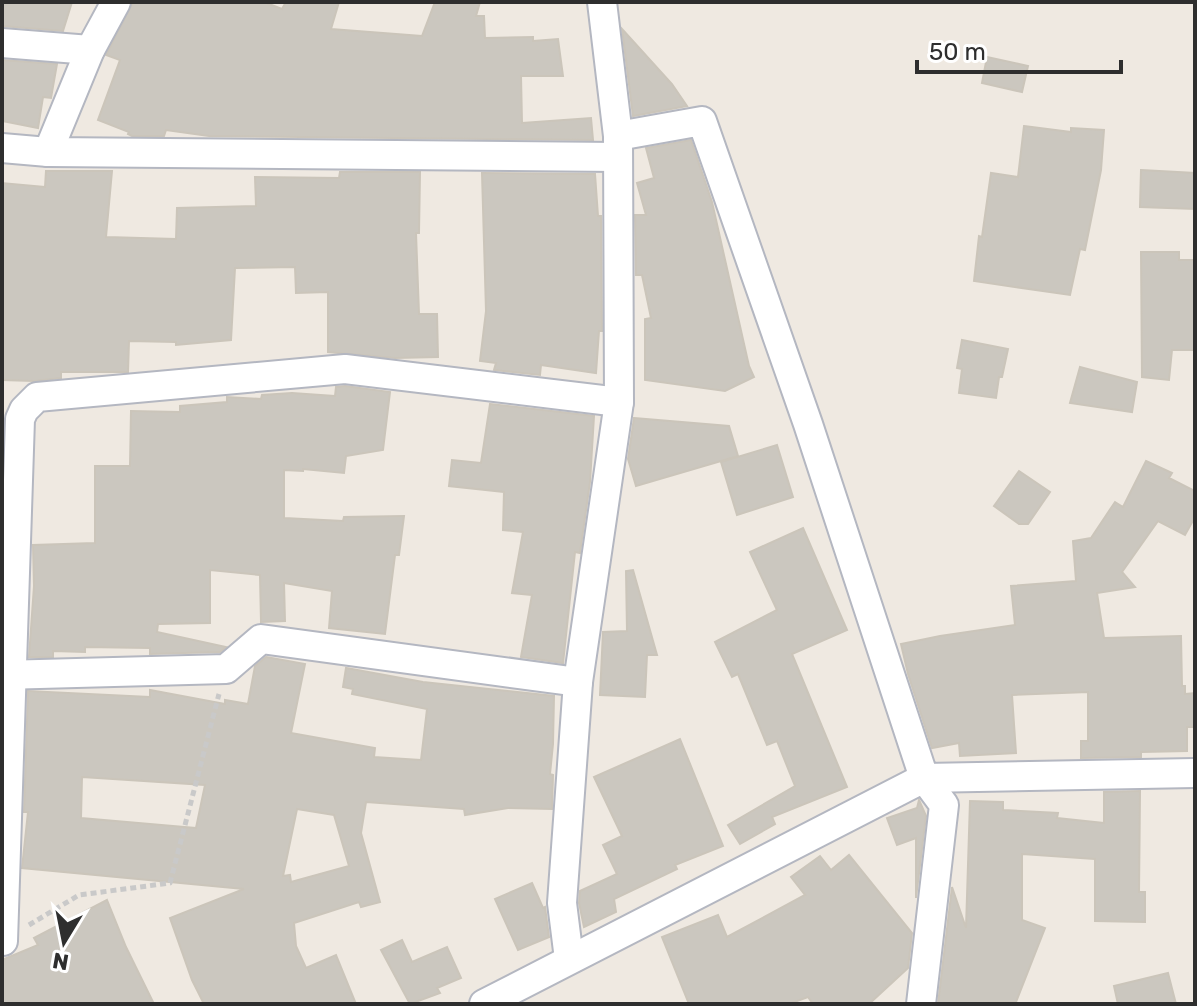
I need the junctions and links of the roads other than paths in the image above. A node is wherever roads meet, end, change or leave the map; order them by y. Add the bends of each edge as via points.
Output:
1 (116, 2) edge
2 (602, 2) edge
3 (2, 43) edge
4 (90, 50) junction
5 (618, 146) junction
6 (2, 148) edge
7 (48, 152) junction
8 (619, 402) junction
9 (6, 675) edge
10 (578, 682) junction
11 (1195, 773) edge
12 (924, 778) junction
13 (3, 941) edge
14 (569, 959) junction
15 (484, 1004) edge
16 (921, 1004) edge

1 - 4 street
2 - 5 street
3 - 4 street
4 - 7 street
5 - 7 street
5 - 8 street
5 - 12 street via 702,121
6 - 7 street
8 - 9 street via 345,369 37,397 20,419
8 - 10 street
9 - 10 street via 226,669 261,639
9 - 13 street
10 - 14 street via 562,903
11 - 12 street
12 - 14 street
12 - 16 street via 944,805
14 - 15 street

